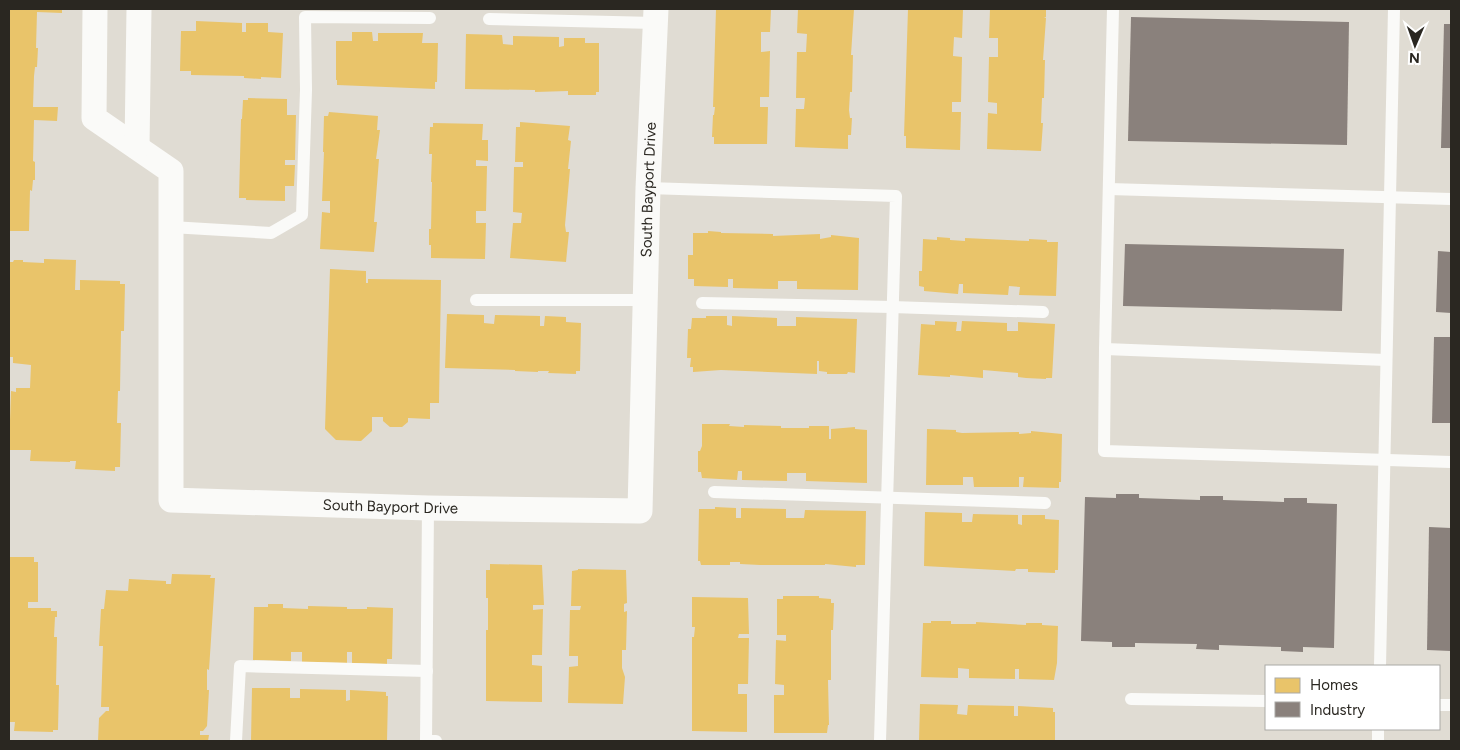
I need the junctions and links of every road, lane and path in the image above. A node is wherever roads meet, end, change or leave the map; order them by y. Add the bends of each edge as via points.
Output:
1 (95, 9) edge
2 (139, 9) edge
3 (1113, 9) edge
4 (1394, 9) edge
5 (656, 16) edge
6 (430, 18) dead end
7 (489, 18) dead end
8 (137, 147) junction
9 (648, 188) junction
10 (1109, 189) junction
11 (1390, 198) junction
12 (1451, 199) edge
13 (171, 227) junction
14 (476, 300) dead end
15 (645, 300) junction
16 (702, 303) dead end
17 (892, 306) junction
18 (1043, 312) dead end
19 (1105, 349) junction
20 (1386, 360) junction
21 (1384, 459) junction
22 (1451, 462) edge
23 (714, 492) dead end
24 (887, 499) junction
25 (1045, 503) dead end
26 (428, 508) junction
27 (1380, 665) edge
28 (426, 671) junction
29 (1131, 699) dead end
30 (1265, 701) edge
31 (236, 741) edge
32 (436, 741) edge
33 (880, 741) edge

1 - 8 street, South Bayport Drive via 94,118
2 - 8 street
3 - 10 lane
4 - 11 lane
5 - 7 lane
5 - 9 street, South Bayport Drive
6 - 13 lane via 305,17 302,215 271,233
8 - 13 street, South Bayport Drive via 170,171
9 - 15 street, South Bayport Drive
9 - 17 lane via 896,196
10 - 11 lane
10 - 19 lane
11 - 12 lane
11 - 20 lane
13 - 26 street, South Bayport Drive via 171,500
14 - 15 lane
15 - 26 street, South Bayport Drive via 640,511
16 - 17 lane
17 - 18 lane
17 - 24 lane
19 - 20 lane
19 - 21 lane via 1104,451
20 - 21 lane
21 - 22 lane
21 - 27 lane
23 - 24 lane
24 - 25 lane
24 - 33 lane
26 - 28 lane
28 - 31 lane via 240,666
28 - 32 lane via 426,741
29 - 30 lane

